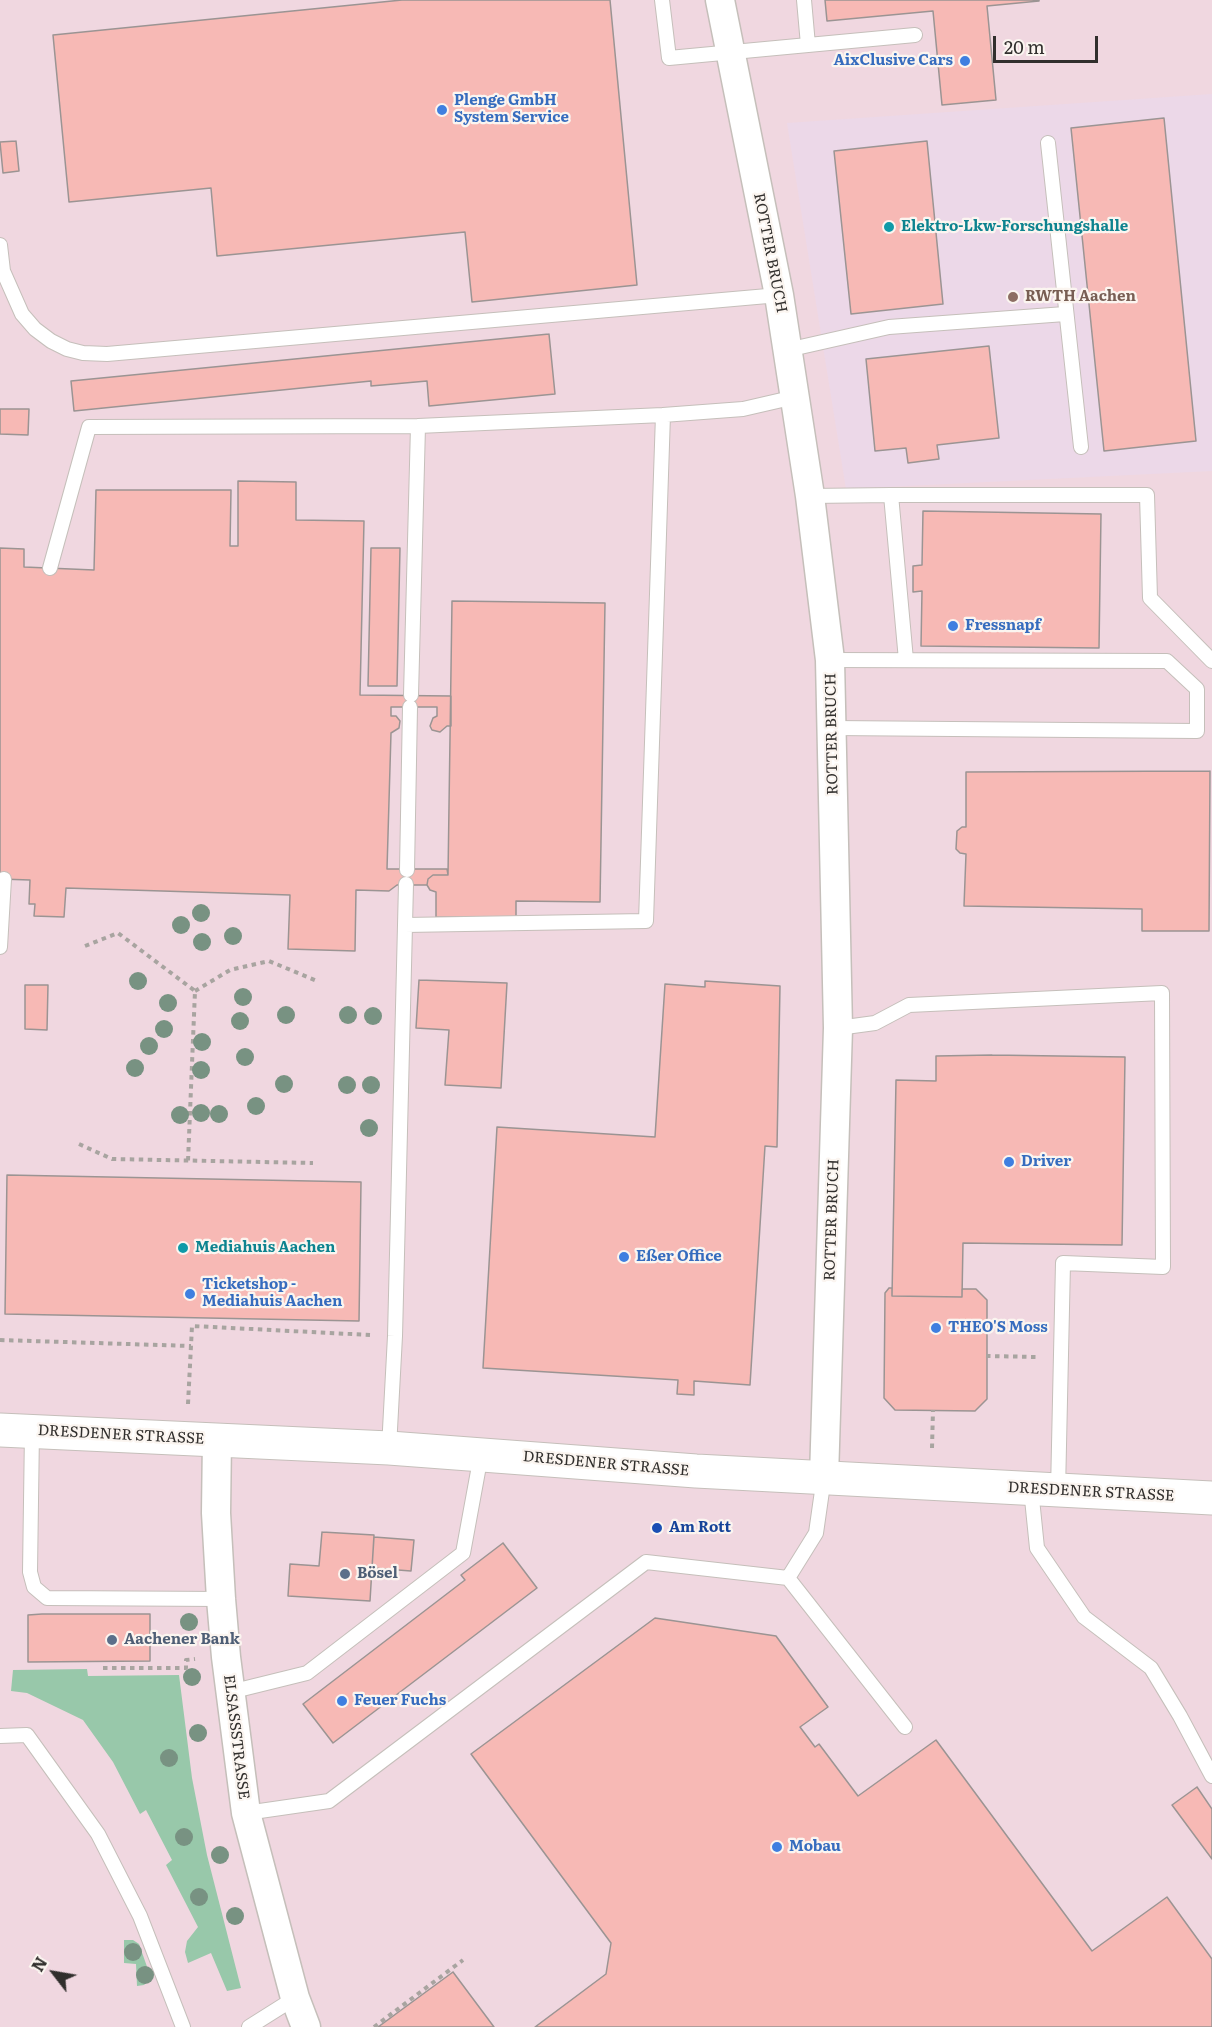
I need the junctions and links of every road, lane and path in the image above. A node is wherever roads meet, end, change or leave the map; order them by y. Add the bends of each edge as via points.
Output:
1 (662, 0) edge
2 (720, 0) edge
3 (804, 0) edge
4 (915, 35) dead end
5 (807, 45) junction
6 (731, 53) junction
7 (1048, 143) dead end
8 (0, 245) edge
9 (779, 295) junction
10 (1065, 315) junction
11 (787, 350) junction
12 (795, 397) junction
13 (663, 415) junction
14 (418, 426) junction
15 (1081, 447) dead end
16 (891, 495) junction
17 (810, 496) junction
18 (50, 568) dead end
19 (830, 660) junction
20 (906, 660) junction
21 (1212, 662) edge
22 (832, 728) junction
23 (4, 879) dead end
24 (405, 925) junction
25 (0, 946) edge
26 (84, 946) dead end
27 (317, 981) dead end
28 (195, 991) junction
29 (838, 1028) junction
30 (79, 1144) dead end
31 (189, 1161) junction
32 (313, 1163) dead end
33 (370, 1335) dead end
34 (0, 1340) edge
35 (191, 1346) junction
36 (986, 1356) dead end
37 (1062, 1358) junction
38 (933, 1410) dead end
39 (933, 1426) dead end
40 (0, 1430) edge
41 (32, 1431) junction
42 (201, 1439) junction
43 (389, 1448) junction
44 (481, 1454) junction
45 (824, 1477) junction
46 (1044, 1490) junction
47 (1212, 1498) edge
48 (788, 1578) junction
49 (221, 1599) junction
50 (226, 1657) junction
51 (103, 1668) dead end
52 (230, 1692) junction
53 (905, 1727) dead end
54 (0, 1736) edge
55 (1212, 1776) edge
56 (246, 1813) junction
57 (463, 1960) dead end
58 (295, 1998) junction
59 (183, 2027) edge
60 (249, 2027) edge
61 (306, 2027) edge
62 (374, 2027) edge

1 - 6 lane via 669,58
2 - 6 street, ROTTER BRUCH
3 - 5 lane
4 - 5 lane
5 - 6 lane
6 - 9 street, ROTTER BRUCH
7 - 10 lane
8 - 9 lane via 3,271 22,314 51,341 83,353
9 - 11 street, ROTTER BRUCH
10 - 11 lane via 889,327
10 - 15 lane
11 - 12 street, ROTTER BRUCH
12 - 13 lane via 743,409
12 - 17 street, ROTTER BRUCH
13 - 14 lane
13 - 24 lane via 646,921
14 - 18 lane via 89,427
14 - 24 lane
16 - 17 lane
16 - 20 lane
16 - 21 lane via 1147,495 1150,598
17 - 19 street, ROTTER BRUCH
19 - 20 lane
19 - 22 street, ROTTER BRUCH
20 - 22 lane via 1167,661 1197,689 1197,731
22 - 29 street, ROTTER BRUCH
23 - 25 lane
24 - 43 lane
26 - 28 path via 118,933
27 - 28 path via 269,961 230,970
28 - 31 path
29 - 37 lane via 874,1023 909,1005 1162,993 1163,1267 1063,1263
29 - 45 street, ROTTER BRUCH
30 - 31 path via 112,1159
31 - 32 path
33 - 35 path via 192,1326
34 - 35 path
35 - 42 path
36 - 37 path
37 - 46 lane
38 - 39 path
40 - 41 street, DRESDENER STRASSE
41 - 42 street, DRESDENER STRASSE
41 - 49 lane via 30,1572 34,1587 47,1598
42 - 43 street, DRESDENER STRASSE
42 - 49 street, ELSASSSTRASSE via 216,1513
43 - 44 street, DRESDENER STRASSE
44 - 45 street, DRESDENER STRASSE
44 - 52 lane via 463,1553 307,1673
45 - 46 street, DRESDENER STRASSE
45 - 48 lane via 816,1533
46 - 47 street, DRESDENER STRASSE
46 - 55 lane via 1037,1548 1084,1617 1151,1668
48 - 53 lane
48 - 56 lane via 646,1562 329,1801
49 - 50 street, ELSASSSTRASSE
50 - 51 path via 186,1660 186,1668
50 - 52 street, ELSASSSTRASSE
52 - 56 street, ELSASSSTRASSE
54 - 59 lane via 27,1735 98,1834 140,1916
56 - 58 street, ELSASSSTRASSE
57 - 62 path
58 - 60 lane
58 - 61 street, ELSASSSTRASSE

